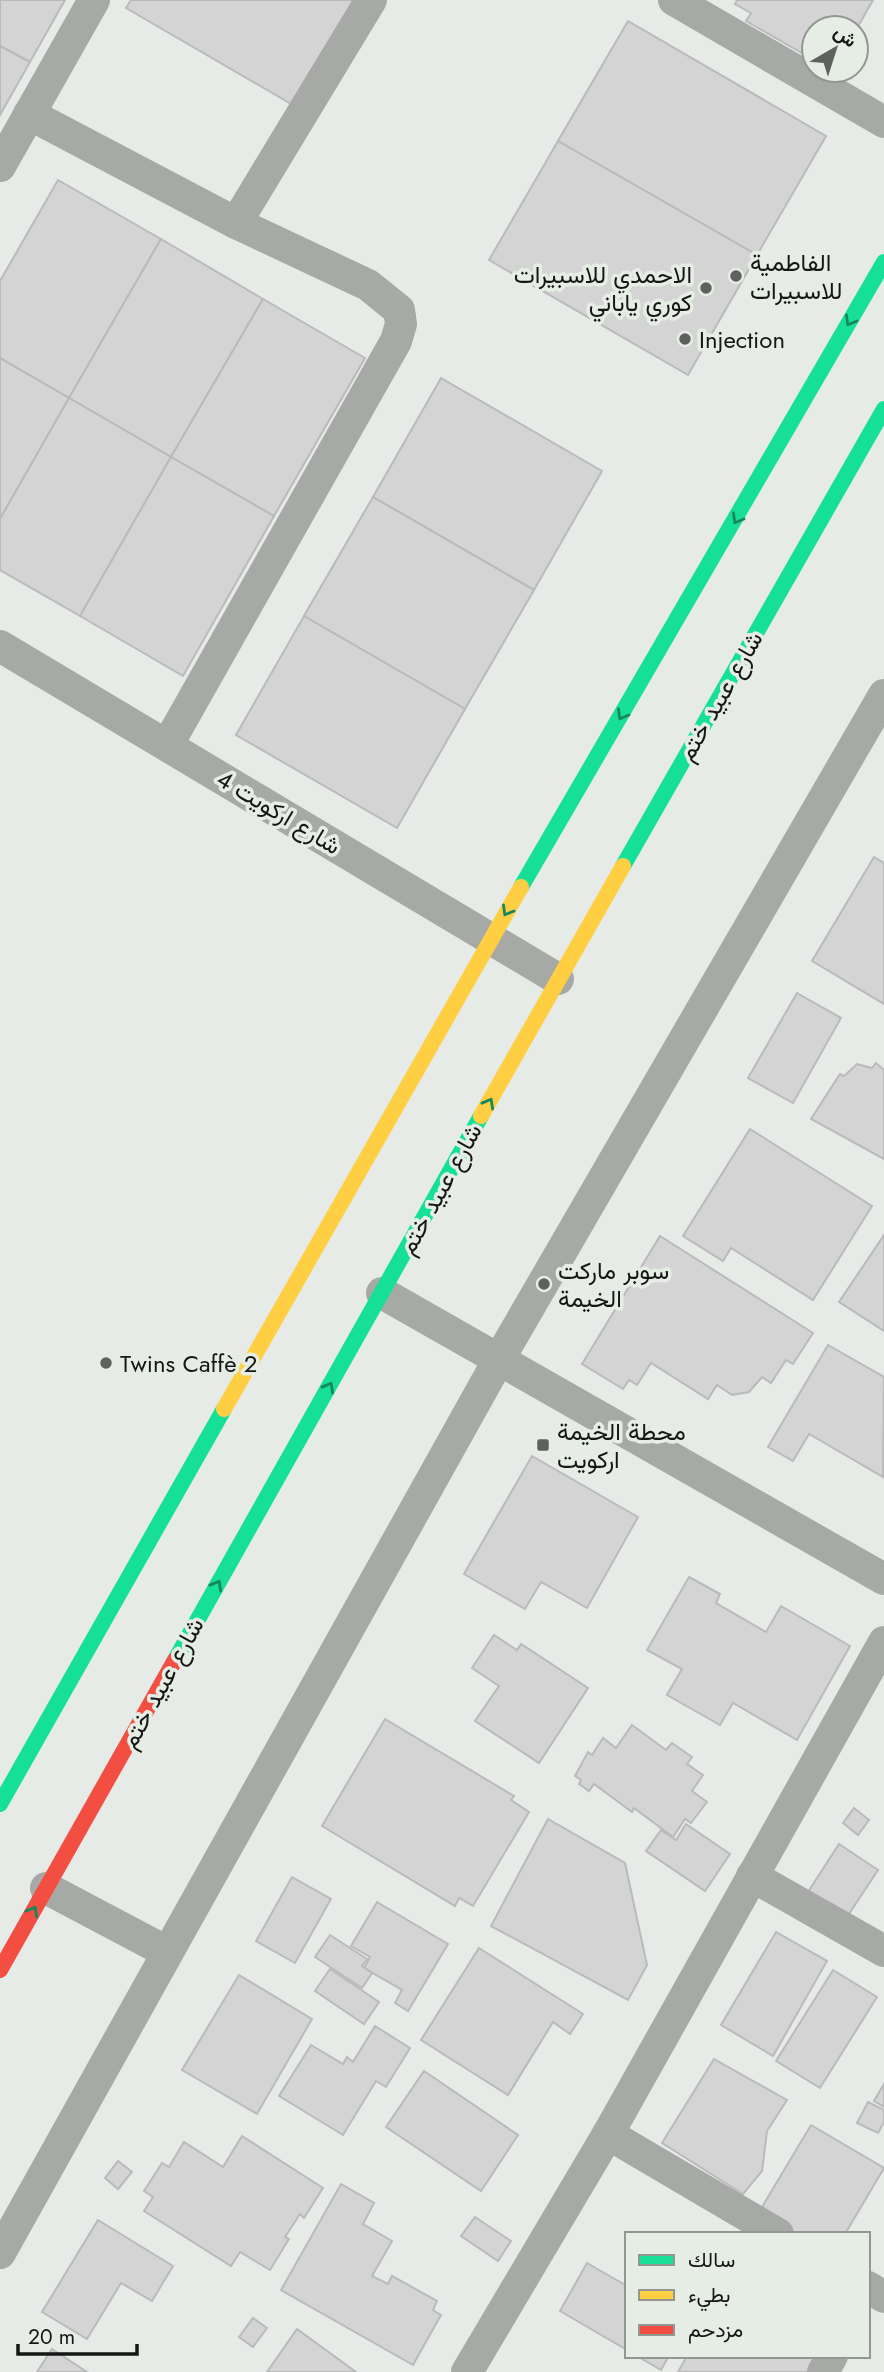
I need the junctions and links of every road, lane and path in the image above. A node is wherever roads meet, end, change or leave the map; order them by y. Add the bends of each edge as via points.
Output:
1 (94, 0) edge
2 (371, 0) edge
3 (674, 0) edge
4 (29, 114) junction
5 (884, 122) edge
6 (0, 166) edge
7 (236, 223) junction
8 (884, 262) edge
9 (884, 409) edge
10 (873, 452) edge
11 (0, 646) edge
12 (884, 695) edge
13 (168, 744) junction
14 (490, 940) junction
15 (558, 979) junction
16 (382, 1293) junction
17 (498, 1361) junction
18 (884, 1579) edge
19 (884, 1642) edge
20 (0, 1804) edge
21 (752, 1875) junction
22 (46, 1888) junction
23 (884, 1951) edge
24 (167, 1952) junction
25 (0, 1970) edge
26 (608, 2134) junction
27 (775, 2232) edge
28 (0, 2253) edge
29 (467, 2372) edge

1 - 4 street
2 - 7 street
3 - 5 street
4 - 6 street
4 - 7 street
7 - 13 street via 368,285 399,310 401,324 396,341
8 -> 14 main road
9 - 10 main road, شارع عبيد ختم
10 - 15 main road, شارع عبيد ختم
11 - 13 street, شارع اركويت 4
12 - 17 street
13 - 14 street, شارع اركويت 4
14 - 15 street, شارع اركويت 4
14 - 20 main road
16 -> 15 main road, شارع عبيد ختم
16 - 17 street
22 -> 16 main road, شارع عبيد ختم
17 - 18 street
17 - 24 street
19 - 21 street
21 - 23 street
21 - 26 street
22 - 24 street
25 -> 22 main road, شارع عبيد ختم
24 - 28 street
26 - 27 street
26 - 29 street

